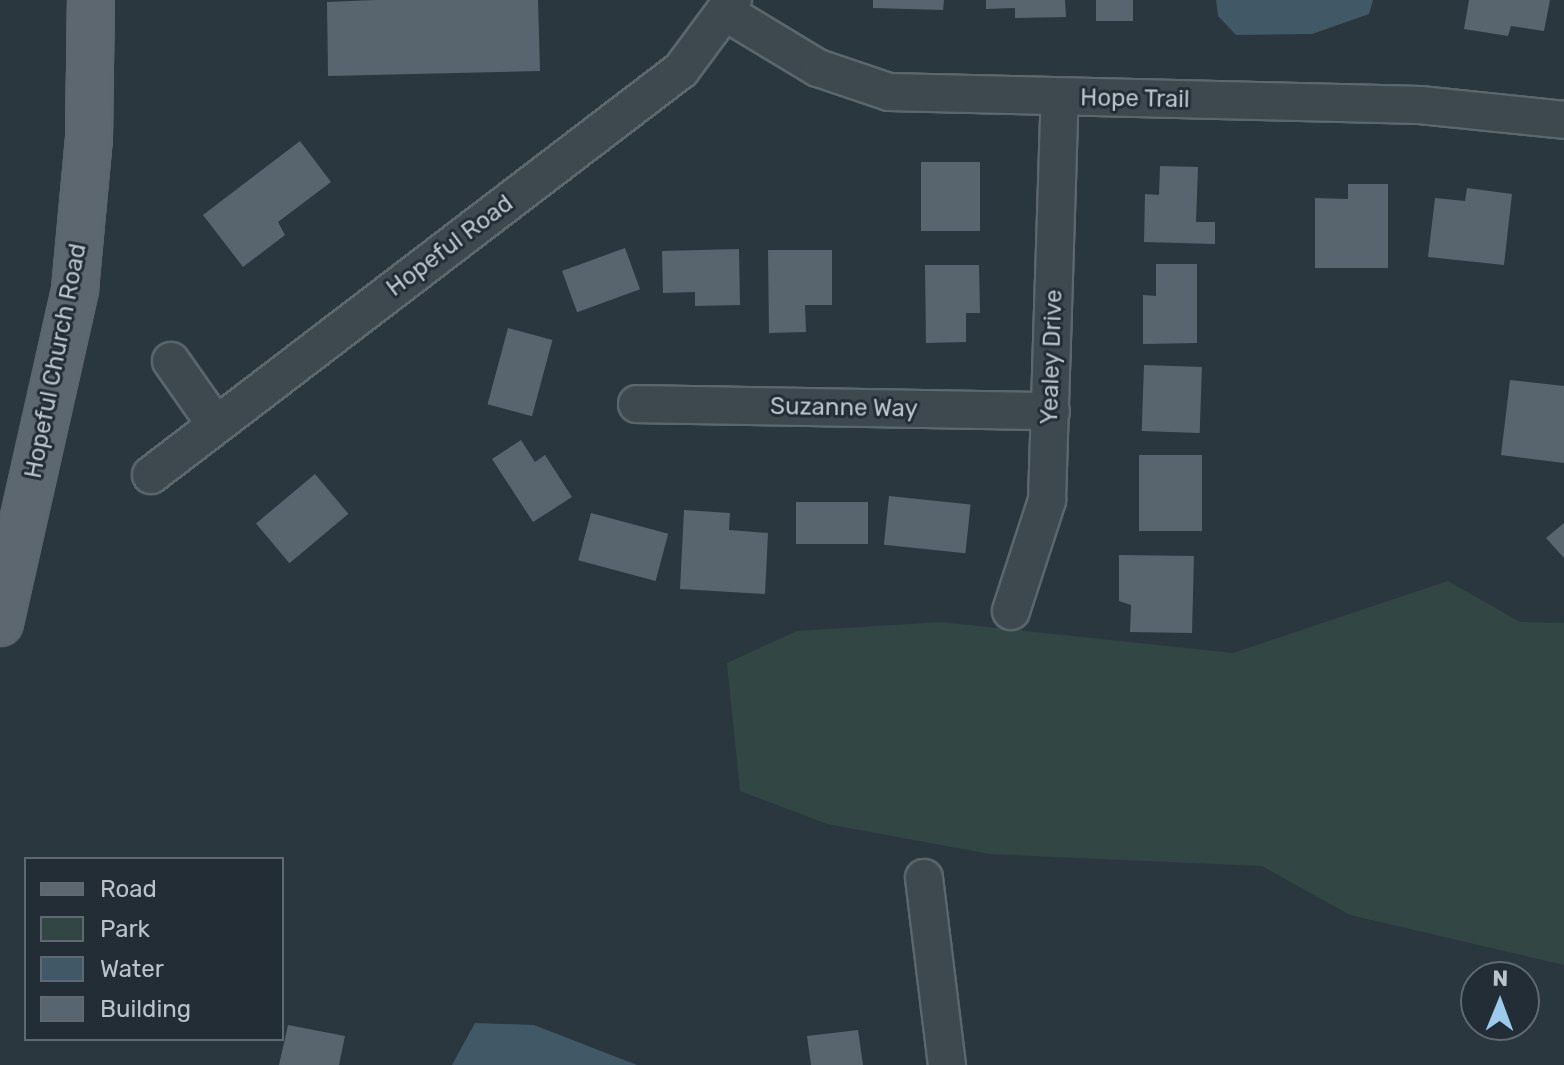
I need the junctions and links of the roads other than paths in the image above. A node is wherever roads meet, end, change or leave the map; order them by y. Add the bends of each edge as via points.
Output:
1 (91, 0) edge
2 (729, 6) edge
3 (1060, 97) junction
4 (1564, 120) edge
5 (171, 361) dead end
6 (637, 404) dead end
7 (1051, 411) junction
8 (216, 425) junction
9 (151, 475) dead end
10 (1011, 611) dead end
11 (1, 617) edge
12 (924, 878) dead end
13 (947, 1065) edge

1 - 11 main road, Hopeful Church Road via 89,139 75,289
2 - 3 street, Hope Trail via 818,68 889,92
2 - 8 street, Hopeful Road via 681,70
3 - 4 street, Hope Trail via 1420,105
3 - 7 street, Yealey Drive
5 - 8 street
6 - 7 street, Suzanne Way
7 - 10 street, Yealey Drive via 1047,500
8 - 9 street, Hopeful Road
12 - 13 street

